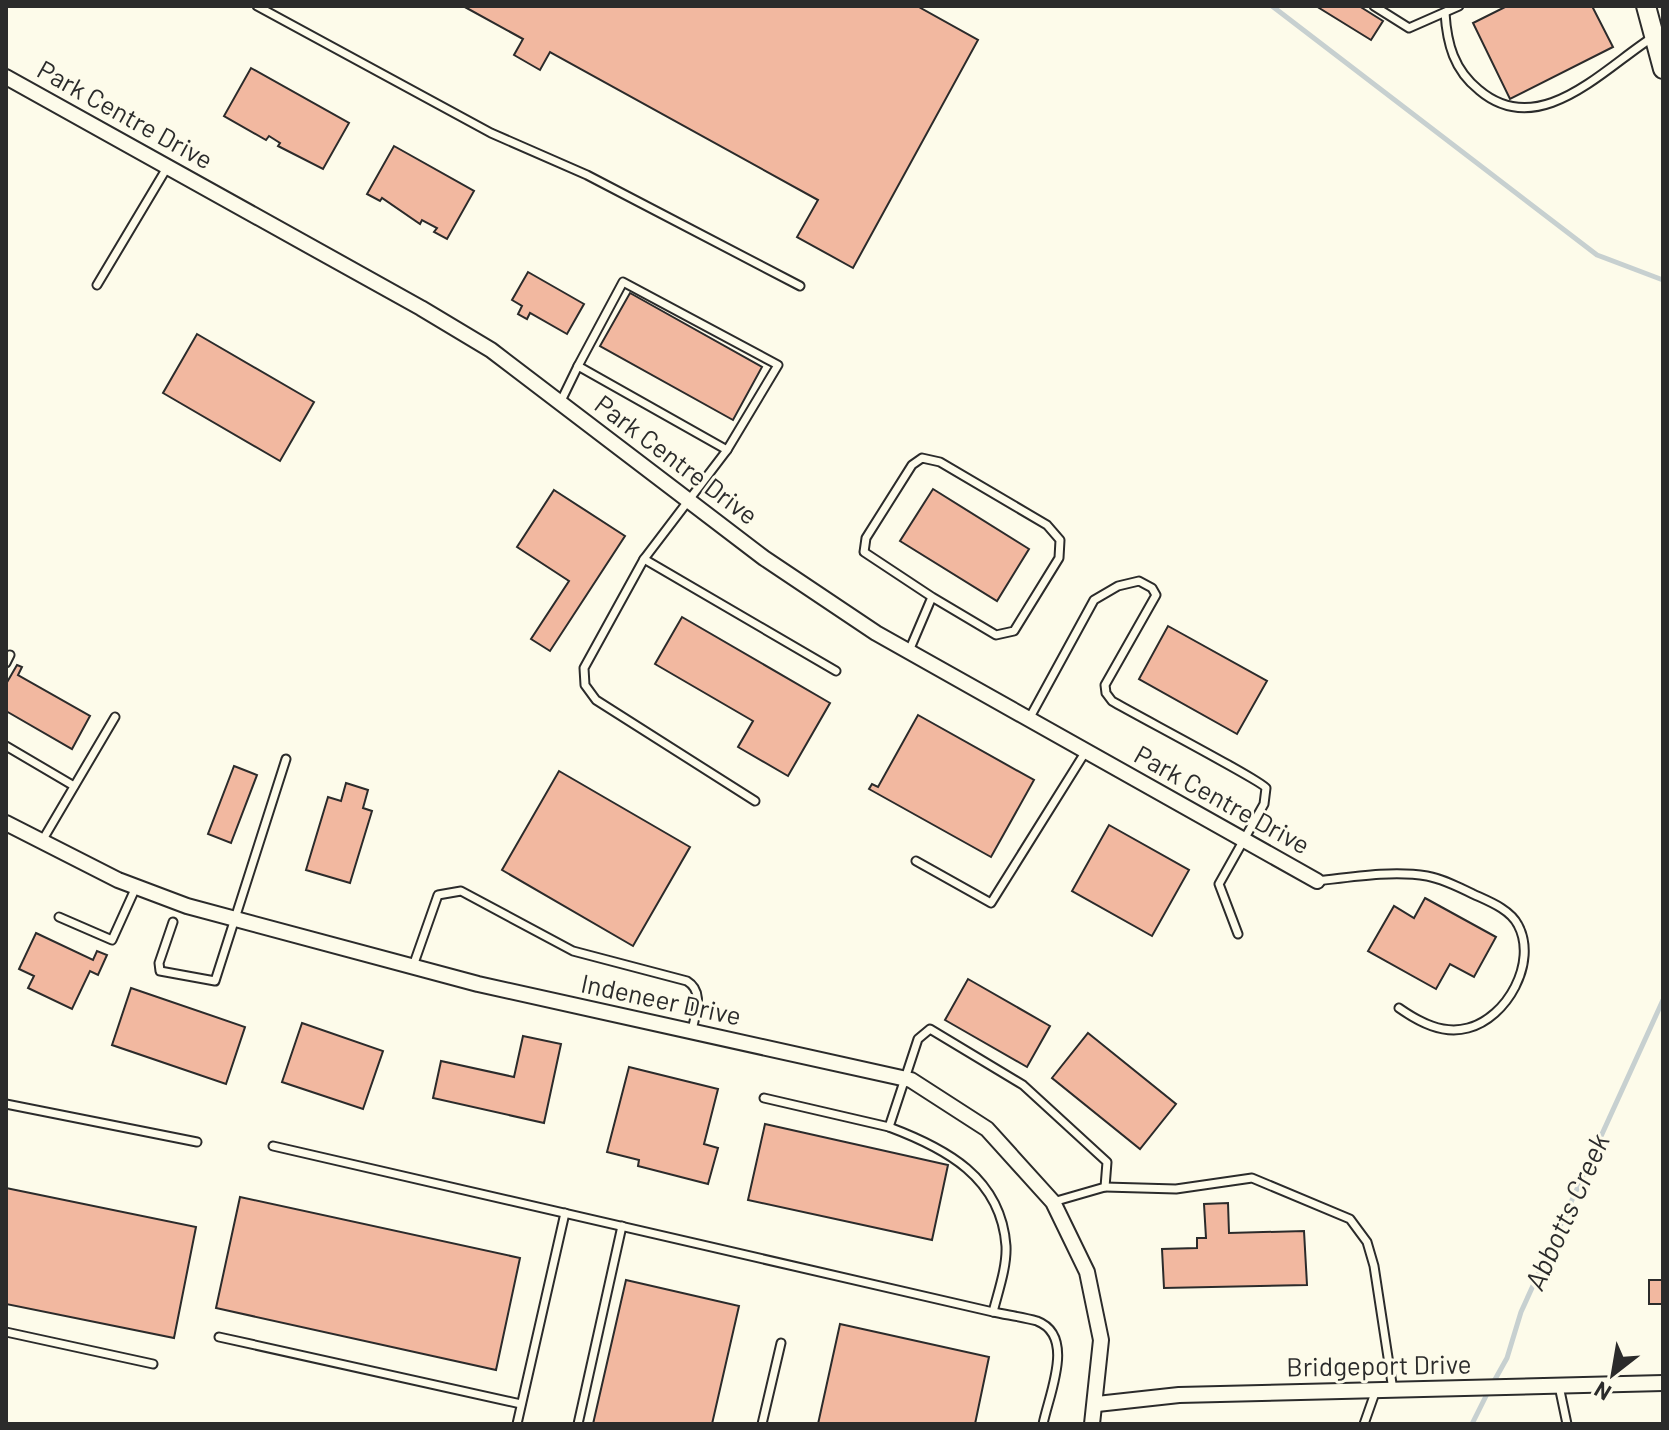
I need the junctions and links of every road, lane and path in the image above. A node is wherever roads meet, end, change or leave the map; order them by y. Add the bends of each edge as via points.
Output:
1 (257, 6) edge
2 (1374, 6) edge
3 (1459, 6) edge
4 (1646, 6) edge
5 (1445, 13) junction
6 (1653, 37) junction
7 (1663, 69) edge
8 (6, 77) edge
9 (168, 166) junction
10 (97, 285) dead end
11 (800, 286) dead end
12 (578, 366) junction
13 (560, 403) junction
14 (727, 450) junction
15 (691, 500) junction
16 (644, 559) junction
17 (932, 597) junction
18 (909, 651) junction
19 (836, 671) dead end
20 (115, 717) dead end
21 (1029, 719) junction
22 (6, 746) edge
23 (1086, 751) junction
24 (286, 759) dead end
25 (74, 786) junction
26 (755, 801) dead end
27 (6, 823) edge
28 (1243, 840) junction
29 (41, 843) junction
30 (916, 861) dead end
31 (1317, 881) joint
32 (136, 887) junction
33 (59, 917) dead end
34 (236, 918) junction
35 (173, 922) dead end
36 (1238, 934) dead end
37 (413, 966) junction
38 (1399, 1008) dead end
39 (692, 1031) junction
40 (903, 1078) junction
41 (764, 1098) dead end
42 (6, 1104) edge
43 (889, 1127) junction
44 (197, 1142) dead end
45 (273, 1146) dead end
46 (1105, 1187) junction
47 (1053, 1202) junction
48 (565, 1213) junction
49 (622, 1226) junction
50 (993, 1312) junction
51 (6, 1332) edge
52 (219, 1337) dead end
53 (781, 1343) dead end
54 (153, 1364) dead end
55 (1663, 1383) edge
56 (1559, 1386) junction
57 (1376, 1390) junction
58 (1393, 1390) junction
59 (521, 1404) junction
60 (1097, 1404) junction
61 (517, 1424) edge
62 (578, 1424) edge
63 (762, 1424) edge
64 (1043, 1424) edge
65 (1092, 1424) edge
66 (1364, 1424) edge
67 (1567, 1424) edge

1 - 11 lane via 491,133 587,175
2 - 5 lane via 1409,28
3 - 5 lane
4 - 6 street
5 - 6 lane via 1447,44 1466,79 1484,95 1517,110 1572,94
6 - 7 street
8 - 9 street, Park Centre Drive
9 - 10 lane
9 - 13 street, Park Centre Drive via 491,350
12 - 13 lane
12 - 14 lane
12 - 14 lane via 623,282 778,365
13 - 15 street, Park Centre Drive
14 - 15 lane
15 - 16 lane
15 - 18 street, Park Centre Drive via 764,558
16 - 19 lane
16 - 26 lane via 584,668 585,685 596,700
17 - 17 lane via 996,635 1014,631 1059,558 1060,540 1034,517 940,462 922,458 881,513 864,552
17 - 18 lane
18 - 21 street, Park Centre Drive
20 - 25 lane
21 - 23 street, Park Centre Drive
21 - 28 lane via 1094,600 1139,581 1152,588 1156,595 1105,685 1106,693 1125,709 1263,783 1266,796
22 - 25 lane
23 - 28 street, Park Centre Drive
23 - 30 lane via 991,903
24 - 34 lane
25 - 29 lane
27 - 29 street, Indeneer Drive
28 - 31 street, Park Centre Drive
28 - 36 lane via 1219,884
29 - 32 street, Indeneer Drive
31 - 38 lane via 1427,876 1499,906 1518,923 1526,949 1523,973 1487,1019 1466,1029 1438,1029
32 - 33 lane via 112,940
32 - 34 street, Indeneer Drive
34 - 35 lane via 215,981 160,971
34 - 37 street, Indeneer Drive
37 - 39 street, Indeneer Drive
37 - 39 lane via 432,904 438,895 461,891 573,951 694,985 698,997
39 - 40 street, Indeneer Drive
40 - 43 lane
40 - 46 lane via 918,1039 930,1029 1023,1085 1107,1162
40 - 47 street, Indeneer Drive via 987,1129
41 - 43 lane
42 - 44 lane
43 - 50 lane via 962,1162 977,1175 1001,1215 1006,1248
45 - 48 lane
46 - 47 lane
46 - 58 lane via 1176,1189 1252,1178 1350,1219 1367,1242 1374,1266
47 - 60 street, Indeneer Drive via 1087,1272 1093,1299 1101,1340
48 - 49 lane
48 - 59 lane
49 - 50 lane
49 - 62 lane
50 - 64 lane via 1038,1322 1055,1334 1059,1347
51 - 54 lane
52 - 59 lane
53 - 63 lane
55 - 56 street, Bridgeport Drive
56 - 58 street, Bridgeport Drive
56 - 67 lane
57 - 58 street, Bridgeport Drive
57 - 60 street, Bridgeport Drive via 1179,1395
57 - 66 lane
59 - 61 lane
60 - 65 street, Indeneer Drive

